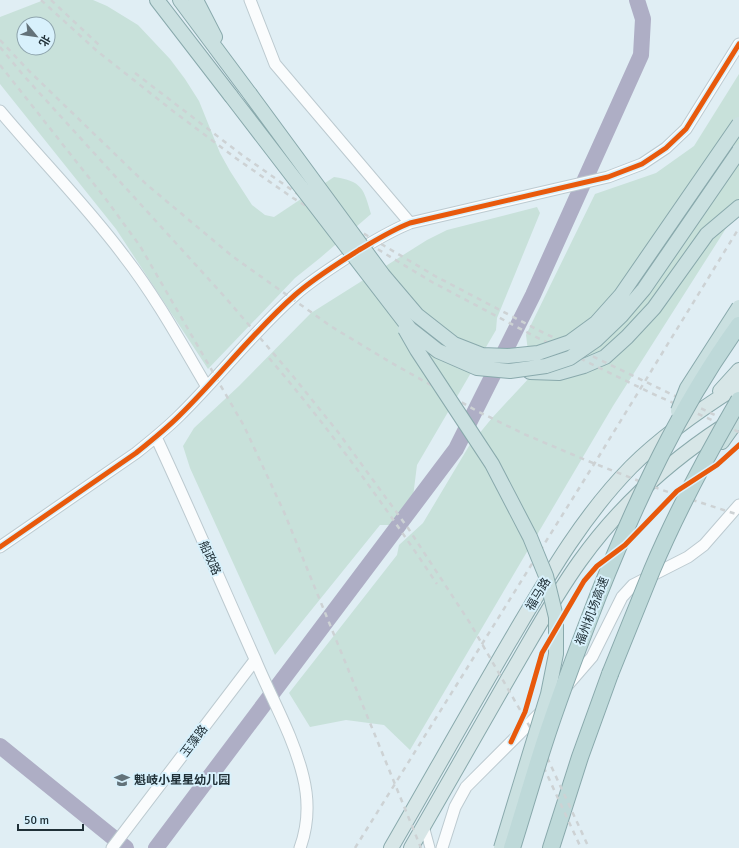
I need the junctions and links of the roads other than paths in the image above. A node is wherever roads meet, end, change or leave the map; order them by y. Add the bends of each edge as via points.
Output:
1 (152, 0) edge
2 (157, 0) edge
3 (180, 0) edge
4 (196, 0) edge
5 (250, 0) edge
6 (166, 11) junction
7 (739, 44) edge
8 (234, 73) junction
9 (0, 111) edge
10 (739, 124) edge
11 (739, 151) edge
12 (739, 207) edge
13 (410, 223) junction
14 (739, 306) edge
15 (393, 307) junction
16 (739, 325) edge
17 (739, 370) edge
18 (510, 371) junction
19 (739, 385) edge
20 (207, 386) junction
21 (739, 400) edge
22 (706, 406) junction
23 (739, 417) edge
24 (156, 437) junction
25 (665, 443) junction
26 (688, 494) junction
27 (739, 505) edge
28 (0, 547) edge
29 (255, 660) junction
30 (424, 826) junction
31 (112, 848) edge
32 (300, 848) edge
33 (391, 848) edge
34 (411, 848) edge
35 (430, 848) edge
36 (442, 848) edge
37 (502, 848) edge
38 (512, 848) edge
39 (551, 848) edge

1 - 6 highway
2 - 6 highway
3 - 8 highway
4 - 8 highway
5 - 13 street via 275,64
6 - 15 highway, bridge
7 - 13 street via 686,129 666,148 642,164 608,177
8 - 10 highway, bridge via 383,275 416,315 454,344 482,355 538,353 570,342 596,323 621,295
9 - 20 street via 125,256
11 - 18 highway, bridge via 644,289 611,326 570,358 546,366
12 - 18 highway, bridge via 707,234 654,308 605,357 559,373
13 - 20 street via 381,237 306,286 269,319
14 - 25 highway, bridge via 687,388
15 - 18 highway, bridge via 410,329 438,351 477,368
15 - 37 highway, bridge via 417,350 492,464 520,517 546,576 556,618 556,654 548,694
16 - 25 highway, 福州机场高速, bridge
17 - 22 main road
19 - 22 main road, 福马路
20 - 24 street
21 - 26 highway, bridge
22 - 33 main road, 福马路 via 658,442 631,467 605,496 568,546 538,593
23 - 26 highway, bridge
23 - 30 main road, 福马路 via 672,463 630,501 592,544 544,617
24 - 28 street
24 - 29 street, 船政路
25 - 38 highway, 福州机场高速, bridge via 619,544 574,657
26 - 39 highway, bridge via 653,569 610,674
27 - 36 street via 704,545 688,557 633,585 622,597 592,657 574,679 466,787 455,807
29 - 31 street, 玉藻路
29 - 32 street, 船政路 via 279,709 303,776 306,816
30 - 34 main road, 福马路
30 - 35 street

